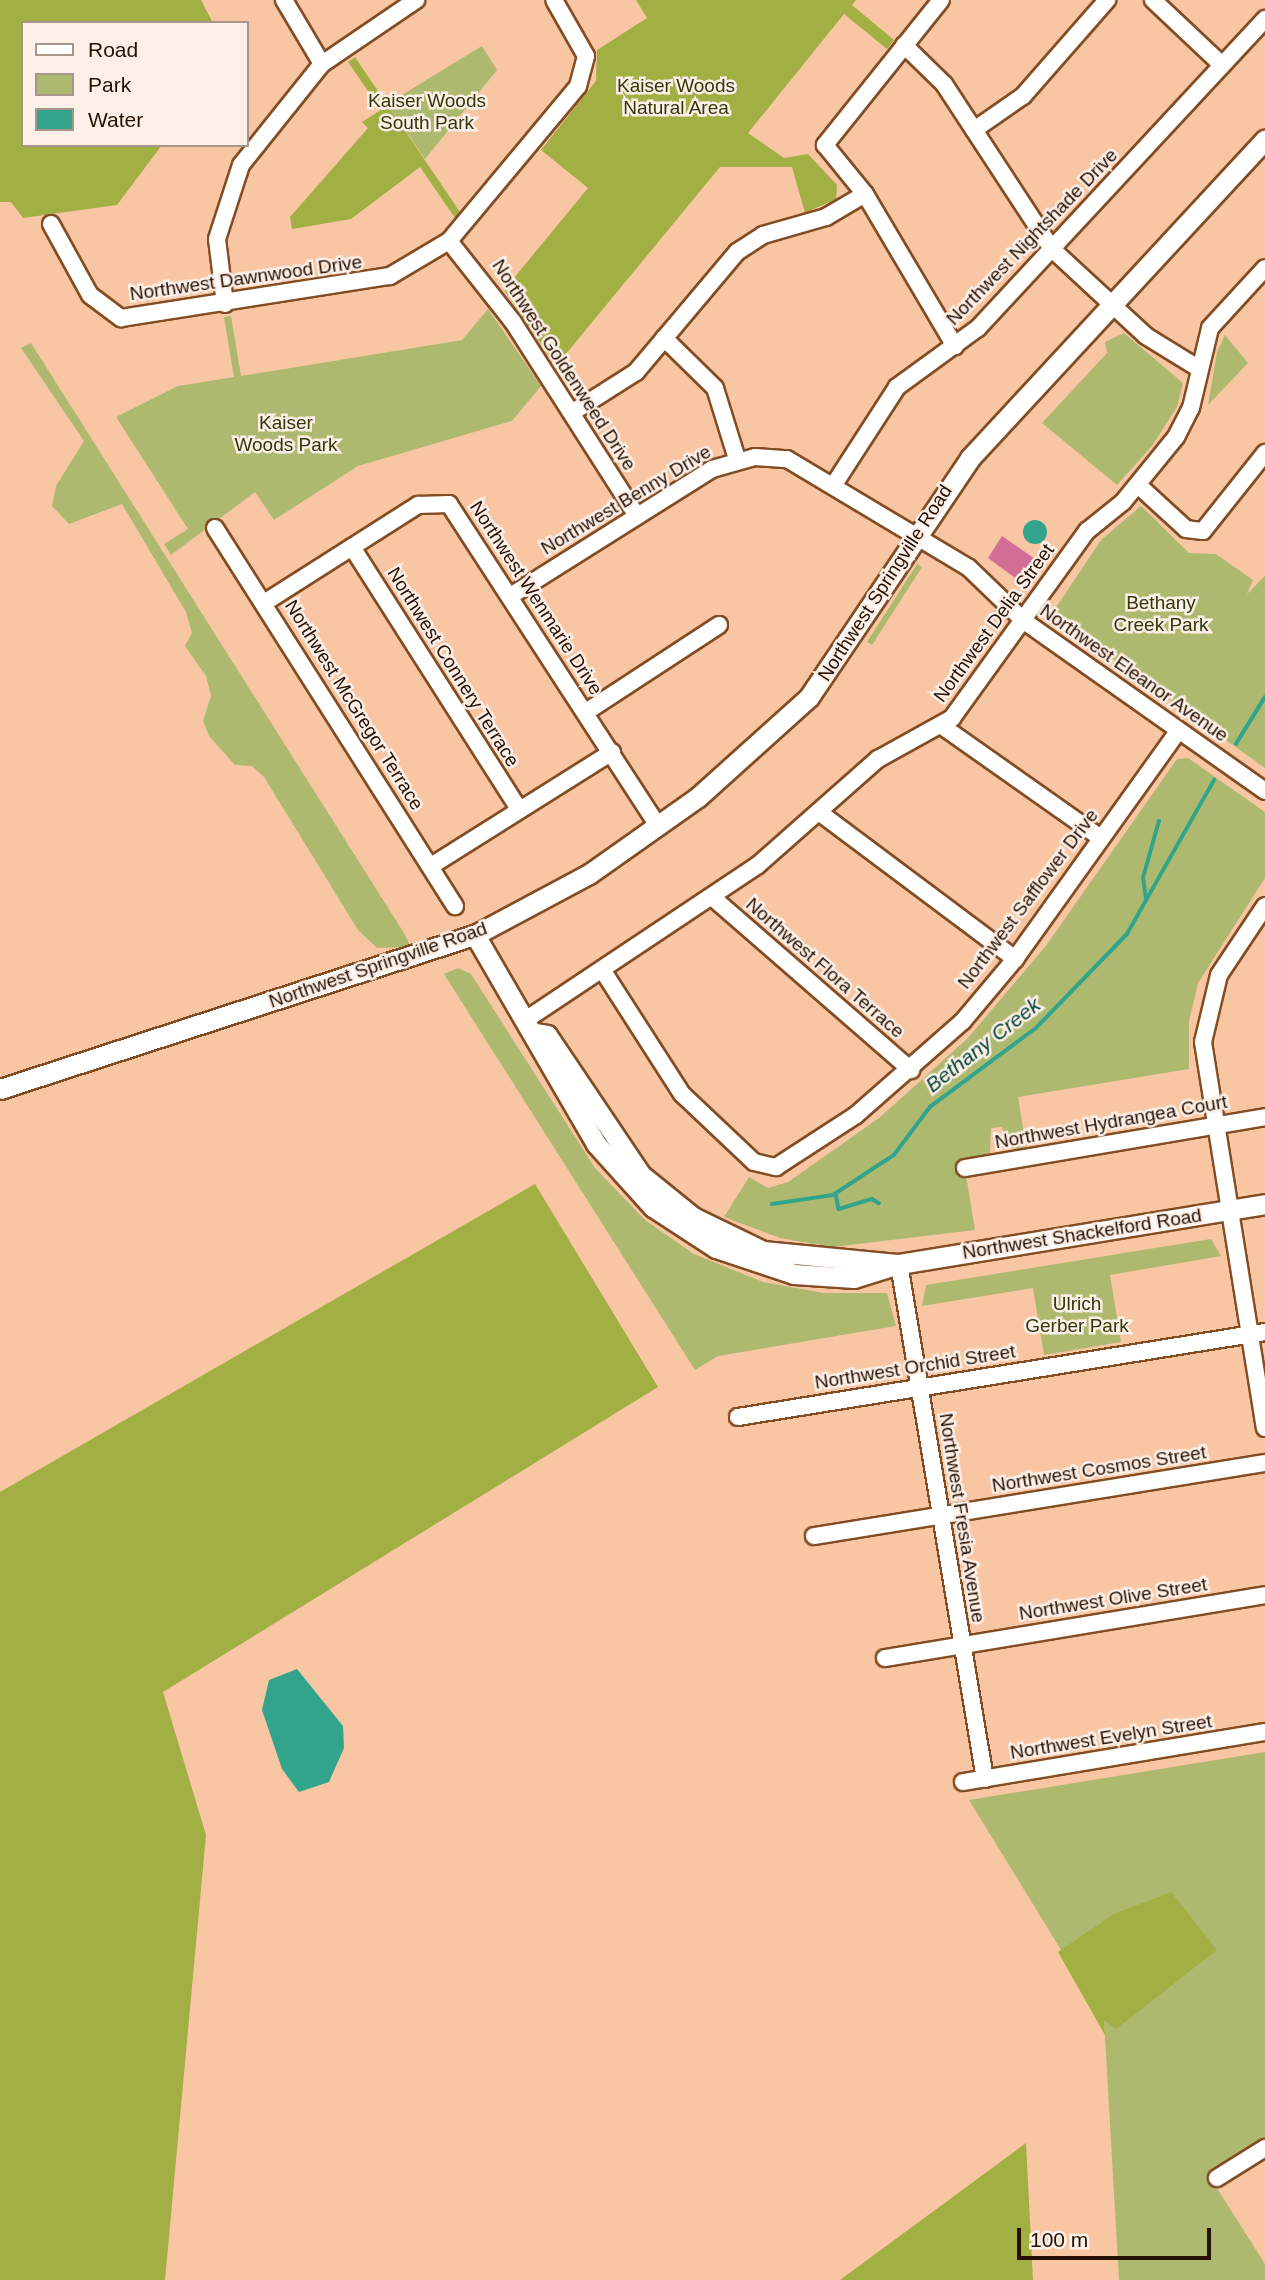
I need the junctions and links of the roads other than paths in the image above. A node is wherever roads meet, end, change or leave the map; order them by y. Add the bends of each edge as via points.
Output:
1 (284, 0) edge
2 (416, 0) edge
3 (554, 0) edge
4 (941, 0) edge
5 (1107, 0) edge
6 (1153, 0) edge
7 (1265, 19) edge
8 (904, 45) junction
9 (322, 64) junction
10 (1222, 65) junction
11 (974, 130) junction
12 (1265, 139) edge
13 (865, 194) junction
14 (51, 224) dead end
15 (449, 241) junction
16 (1052, 249) junction
17 (1265, 268) edge
18 (225, 304) junction
19 (1110, 305) junction
20 (664, 338) junction
21 (955, 346) junction
22 (1198, 368) junction
23 (573, 412) junction
24 (1265, 453) edge
25 (737, 460) junction
26 (835, 483) junction
27 (1138, 485) junction
28 (637, 516) junction
29 (215, 528) dead end
30 (915, 535) junction
31 (352, 547) junction
32 (512, 595) junction
33 (264, 603) junction
34 (1024, 621) junction
35 (719, 625) dead end
36 (586, 712) junction
37 (942, 726) junction
38 (1178, 731) junction
39 (611, 752) junction
40 (1265, 791) edge
41 (519, 809) junction
42 (820, 813) junction
43 (658, 826) junction
44 (1101, 838) junction
45 (431, 866) junction
46 (712, 897) junction
47 (455, 906) dead end
48 (1265, 906) edge
49 (475, 935) junction
50 (1015, 959) junction
51 (603, 971) junction
52 (532, 1026) junction
53 (911, 1069) junction
54 (0, 1089) edge
55 (1265, 1117) edge
56 (1215, 1126) junction
57 (965, 1168) dead end
58 (1265, 1204) edge
59 (1229, 1209) junction
60 (899, 1264) junction
61 (1257, 1334) edge
62 (919, 1388) junction
63 (738, 1417) dead end
64 (1265, 1429) edge
65 (1265, 1463) edge
66 (940, 1516) junction
67 (814, 1536) dead end
68 (1265, 1595) edge
69 (961, 1645) junction
70 (885, 1658) dead end
71 (1265, 1732) edge
72 (985, 1779) junction
73 (963, 1782) dead end
74 (1265, 2148) edge
75 (1217, 2178) dead end

1 - 9 street
2 - 9 street
3 - 15 street, Northwest Dawnwood Drive via 583,46 583,77
4 - 8 street
5 - 11 street via 1023,96
6 - 10 street
7 - 10 street, Northwest Nightshade Drive
8 - 11 street via 937,73
8 - 13 street via 825,145
9 - 18 street via 241,165 224,205 217,239
10 - 16 street, Northwest Nightshade Drive
11 - 16 street
12 - 19 street, Northwest Springville Road
13 - 20 street via 826,218 763,236 737,251
13 - 21 street
14 - 18 street, Northwest Dawnwood Drive via 90,295 121,318
15 - 18 street, Northwest Dawnwood Drive via 409,267 363,283
15 - 23 street, Northwest Goldenweed Drive via 481,276
16 - 19 street
16 - 21 street, Northwest Nightshade Drive
17 - 22 street, Northwest Delia Street via 1210,328
19 - 22 street
19 - 30 street, Northwest Springville Road via 976,450
20 - 23 street via 627,379
20 - 25 street via 715,388
21 - 26 street, Northwest Nightshade Drive via 897,387
22 - 27 street, Northwest Delia Street via 1184,422
23 - 28 street, Northwest Goldenweed Drive
24 - 27 street via 1215,523 1198,533
25 - 26 street, Northwest Benny Drive via 787,459
25 - 28 street, Northwest Benny Drive
26 - 30 street, Northwest Benny Drive
27 - 34 street, Northwest Delia Street via 1087,531
28 - 32 street, Northwest Benny Drive
29 - 33 street, Northwest McGregor Terrace
30 - 34 street, Northwest Eleanor Avenue via 970,568
30 - 43 street, Northwest Springville Road via 809,697 725,776
31 - 32 street, Northwest Wenmarie Drive via 418,505 439,501 463,519
31 - 33 street, Northwest Wenmarie Drive
31 - 41 street, Northwest Connery Terrace
32 - 36 street, Northwest Wenmarie Drive
33 - 45 street, Northwest McGregor Terrace
34 - 37 street, Northwest Delia Street
34 - 38 street, Northwest Eleanor Avenue
35 - 36 street
36 - 39 street, Northwest Wenmarie Drive
37 - 42 street, Northwest Delia Street via 878,759
37 - 44 street
38 - 40 street, Northwest Eleanor Avenue
38 - 44 street, Northwest Safflower Drive
39 - 41 street
39 - 43 street, Northwest Wenmarie Drive
41 - 45 street
42 - 46 street, Northwest Delia Street
42 - 50 street
43 - 49 street, Northwest Springville Road via 553,896
44 - 50 street, Northwest Safflower Drive
45 - 47 street, Northwest McGregor Terrace
46 - 51 street, Northwest Delia Street
46 - 53 street, Northwest Flora Terrace
48 - 56 street via 1219,975 1205,1016 1204,1066
49 - 52 street, Northwest Shackelford Road
49 - 54 street, Northwest Springville Road
50 - 53 street, Northwest Safflower Drive
51 - 52 street, Northwest Delia Street
51 - 53 street, Northwest Safflower Drive via 681,1094 765,1168 784,1164 856,1115
52 - 60 street, Northwest Shackelford Road via 534,1044 607,1160 684,1230 757,1265 794,1273 854,1278
55 - 56 street, Northwest Hydrangea Court
56 - 57 street, Northwest Hydrangea Court
56 - 59 street
58 - 59 street, Northwest Shackelford Road
59 - 60 street, Northwest Shackelford Road
59 - 61 street
60 - 62 street, Northwest Fresia Avenue
61 - 62 street, Northwest Orchid Street
61 - 64 street
62 - 63 street, Northwest Orchid Street
62 - 66 street, Northwest Fresia Avenue
65 - 66 street, Northwest Cosmos Street
66 - 67 street, Northwest Cosmos Street
66 - 69 street, Northwest Fresia Avenue
68 - 69 street, Northwest Olive Street
69 - 70 street, Northwest Olive Street
69 - 72 street, Northwest Fresia Avenue
71 - 72 street, Northwest Evelyn Street
72 - 73 street, Northwest Evelyn Street
74 - 75 street

